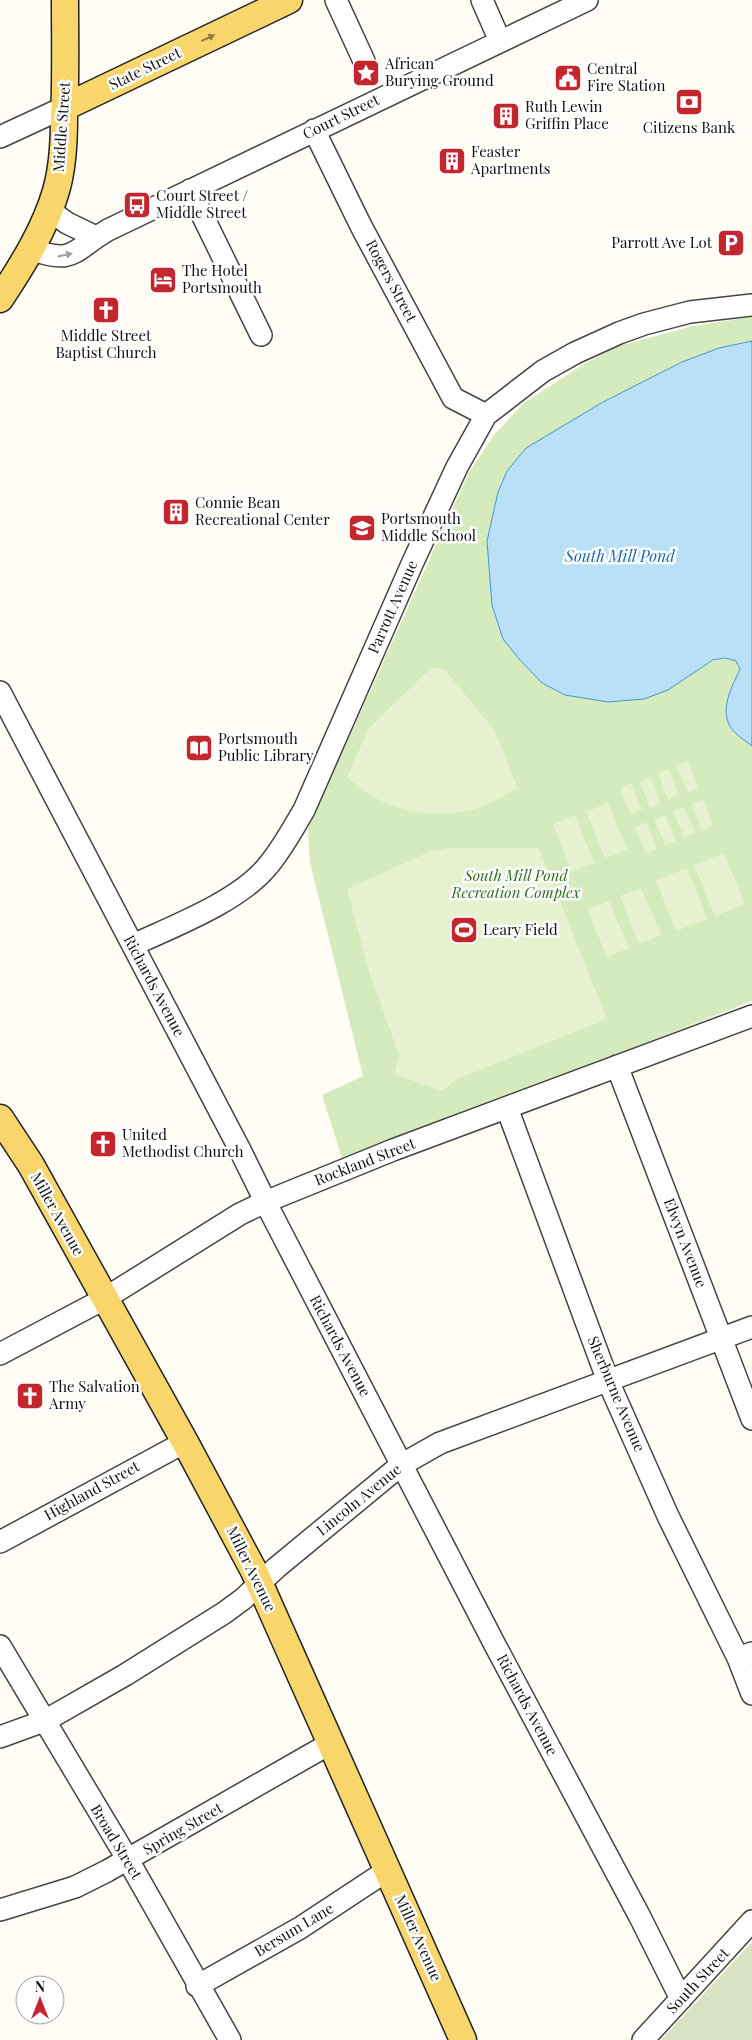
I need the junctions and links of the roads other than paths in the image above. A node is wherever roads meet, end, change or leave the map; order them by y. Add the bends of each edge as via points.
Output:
1 (65, 0) edge
2 (289, 0) edge
3 (336, 0) edge
4 (482, 0) edge
5 (587, 0) edge
6 (559, 6) edge
7 (500, 41) junction
8 (364, 61) dead end
9 (66, 67) junction
10 (117, 82) junction
11 (65, 107) junction
12 (314, 130) junction
13 (0, 137) edge
14 (190, 190) junction
15 (49, 210) junction
16 (96, 237) junction
17 (30, 249) junction
18 (0, 299) edge
19 (752, 305) edge
20 (261, 335) dead end
21 (486, 415) junction
22 (0, 692) edge
23 (133, 945) junction
24 (752, 1016) edge
25 (617, 1066) junction
26 (507, 1108) junction
27 (0, 1118) edge
28 (265, 1202) junction
29 (104, 1299) junction
30 (752, 1327) edge
31 (720, 1339) junction
32 (0, 1354) edge
33 (608, 1381) junction
34 (752, 1419) edge
35 (185, 1442) junction
36 (402, 1465) junction
37 (0, 1542) edge
38 (260, 1584) junction
39 (0, 1646) edge
40 (745, 1655) edge
41 (752, 1694) edge
42 (44, 1721) junction
43 (0, 1737) edge
44 (332, 1743) junction
45 (128, 1860) junction
46 (388, 1870) junction
47 (0, 1910) edge
48 (752, 1921) edge
49 (197, 1986) junction
50 (681, 1999) junction
51 (230, 2040) edge
52 (463, 2040) edge
53 (643, 2040) edge

1 - 9 main road, Middle Street
10 -> 2 main road, State Street
3 - 8 street
4 - 7 street
5 - 6 street, Court Street
6 - 7 street, Court Street
7 - 12 street, Court Street
9 - 10 main road via 76,84 87,86
9 - 11 main road, Middle Street
10 - 11 main road, State Street
11 - 13 street, State Street
11 - 15 main road, Middle Street via 62,160
12 - 14 street, Court Street
12 - 21 street, Rogers Street via 453,398
14 - 16 street, Court Street
14 - 20 street
15 - 16 street
15 - 17 main road, Middle Street
17 -> 16 street, Court Street via 49,256 68,256
17 - 18 main road, Middle Street
19 - 21 street, Parrott Avenue via 690,312 619,333 543,371
21 - 23 street, Parrott Avenue via 457,467 304,810 283,846 266,869 229,899
22 - 23 street, Richards Avenue
23 - 28 street, Richards Avenue
24 - 25 street, Rockland Street
25 - 26 street, Rockland Street
25 - 31 street, Elwyn Avenue
26 - 28 street, Rockland Street
26 - 33 street, Sherburne Avenue
27 - 29 main road, Miller Avenue via 31,1165
28 - 29 street, Rockland Street via 240,1214
28 - 36 street, Richards Avenue
29 - 32 street, Rockland Street
29 - 35 main road, Miller Avenue
30 - 31 street, Lincoln Avenue
31 - 33 street, Lincoln Avenue
31 - 34 street, Elwyn Avenue
33 - 36 street, Lincoln Avenue via 440,1443
33 - 40 street, Sherburne Avenue via 668,1516
35 - 37 street, Highland Street
35 - 38 main road, Miller Avenue
36 - 38 street, Lincoln Avenue
36 - 50 street, Richards Avenue
38 - 42 street, Lincoln Avenue via 200,1630
38 - 44 main road, Miller Avenue
39 - 42 street, Broad Street
40 - 41 street, Sherburne Avenue
42 - 43 street, Lincoln Avenue
42 - 45 street, Broad Street
44 - 45 street, Spring Street
44 - 46 main road, Miller Avenue
45 - 47 street, Spring Street via 75,1887
45 - 49 street, Broad Street
46 - 49 street, Bersum Lane via 300,1928
46 - 52 main road, Miller Avenue
48 - 50 street, South Street
49 - 51 street, Broad Street
50 - 53 street, South Street

